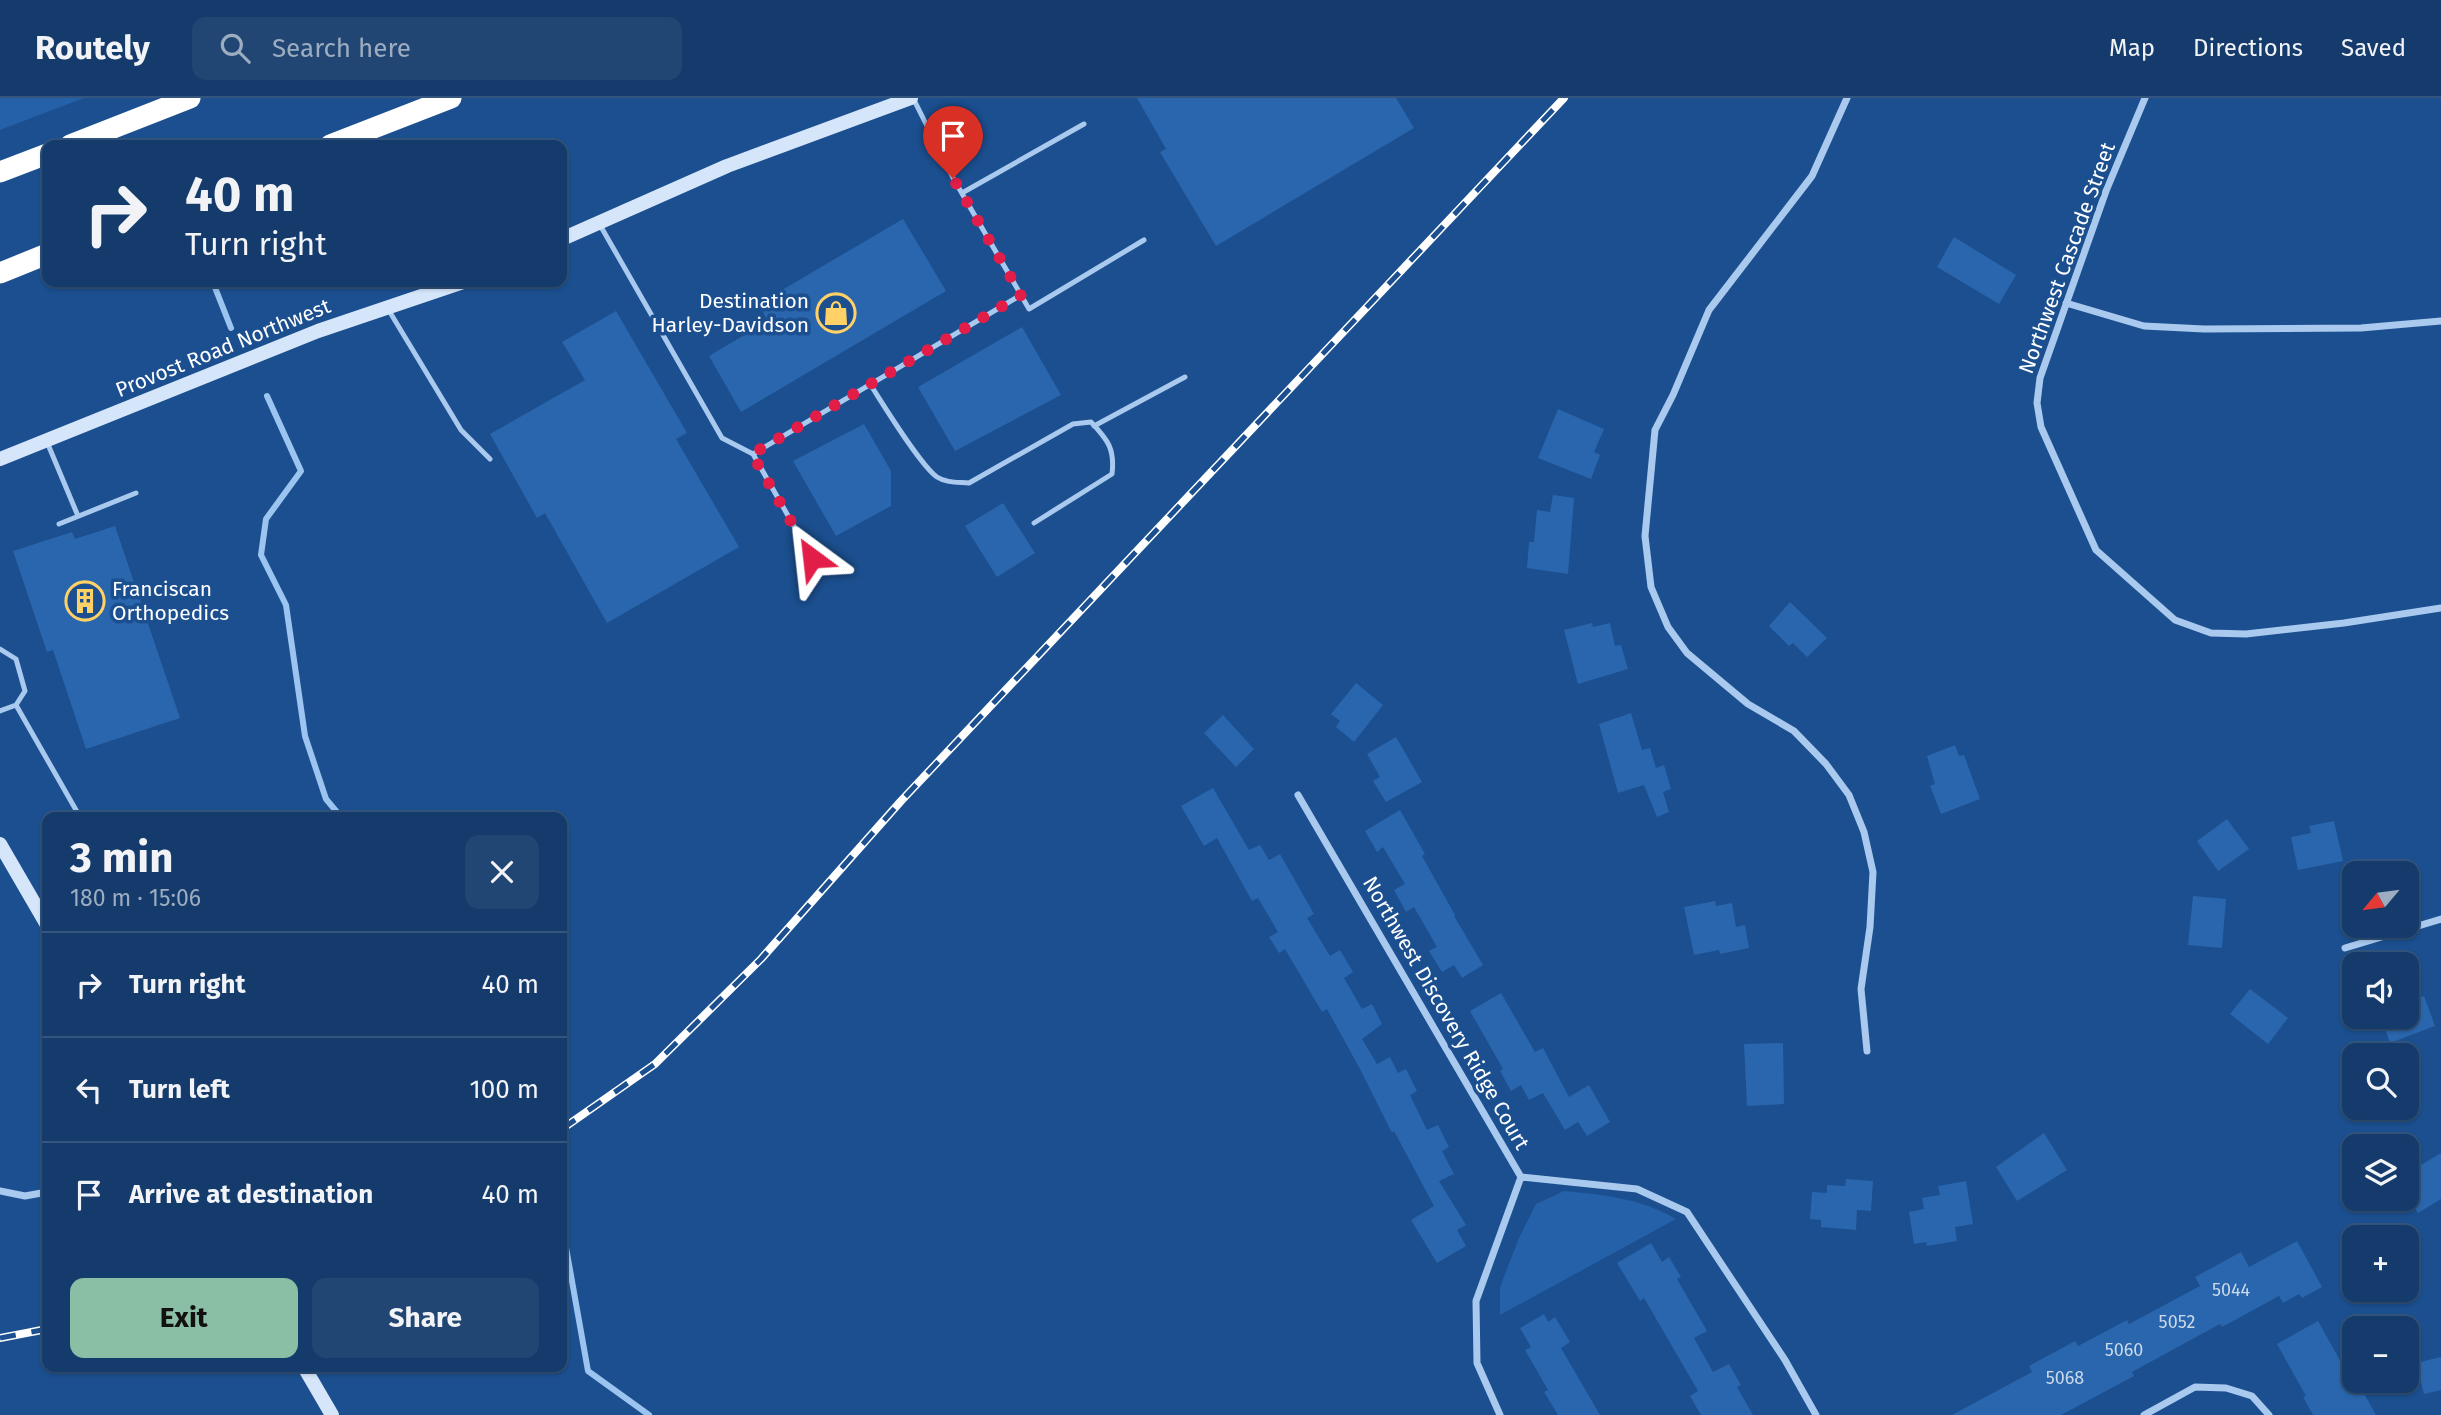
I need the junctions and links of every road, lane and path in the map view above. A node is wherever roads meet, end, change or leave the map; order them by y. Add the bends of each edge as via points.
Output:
1 (190, 98) edge
2 (451, 98) edge
3 (912, 98) edge
4 (1847, 98) edge
5 (2145, 98) edge
6 (1084, 124) dead end
7 (83, 140) edge
8 (343, 140) edge
9 (42, 156) edge
10 (0, 173) edge
11 (962, 193) junction
12 (598, 223) junction
13 (567, 237) edge
14 (1144, 240) dead end
15 (42, 256) edge
16 (0, 273) edge
17 (448, 287) edge
18 (1021, 295) junction
19 (2066, 303) junction
20 (388, 307) junction
21 (2441, 321) edge
22 (1185, 377) dead end
23 (870, 384) junction
24 (1094, 426) junction
25 (47, 440) junction
26 (752, 454) junction
27 (0, 459) edge
28 (490, 459) dead end
29 (136, 493) dead end
30 (78, 516) junction
31 (1034, 523) dead end
32 (59, 524) dead end
33 (812, 558) dead end
34 (2441, 608) edge
35 (0, 649) edge
36 (16, 705) junction
37 (0, 711) edge
38 (1298, 795) dead end
39 (77, 812) edge
40 (0, 844) edge
41 (42, 916) edge
42 (2441, 919) edge
43 (2345, 948) dead end
44 (1867, 1051) dead end
45 (1521, 1177) junction
46 (0, 1191) edge
47 (42, 1193) edge
48 (307, 1372) edge
49 (332, 1415) edge
50 (1500, 1415) edge
51 (1816, 1415) edge
52 (2144, 1415) edge
53 (2269, 1415) edge

1 - 7 highway
2 - 8 highway
3 - 11 lane
3 - 12 street via 727,166
4 - 44 street via 1812,176 1709,310 1655,430 1645,536 1651,587 1668,627 1687,653 1748,704 1794,731 1849,795 1873,872 1861,989
5 - 19 street, Northwest Cascade Street
6 - 11 lane
9 - 10 highway
11 - 18 lane
12 - 13 street
12 - 26 lane via 722,438
14 - 18 lane via 1030,309
15 - 16 highway
17 - 20 street, Provost Road Northwest
18 - 23 lane
19 - 21 street via 2144,326 2204,330 2361,328
19 - 34 street, Northwest Cascade Street via 2040,377 2037,403 2041,426 2096,550 2175,620 2211,633 2246,634
20 - 25 street, Provost Road Northwest
20 - 28 lane via 461,430
22 - 24 lane
23 - 24 lane via 919,456 936,476 950,482 969,483 1073,424 1091,422
23 - 26 lane
24 - 31 lane via 1107,438 1114,458 1112,474
25 - 27 street, Provost Road Northwest
25 - 30 lane
26 - 33 lane
29 - 30 lane
30 - 32 lane
35 - 36 lane via 16,659 25,691
36 - 37 lane
36 - 39 lane
38 - 45 street, Northwest Discovery Ridge Court
40 - 41 street
42 - 43 street
45 - 50 street, Northwest Discovery Ridge Court via 1476,1301 1476,1363
45 - 51 street via 1637,1189 1687,1212
46 - 47 street via 25,1196
48 - 49 street
52 - 53 street via 2195,1387 2227,1388 2252,1396

